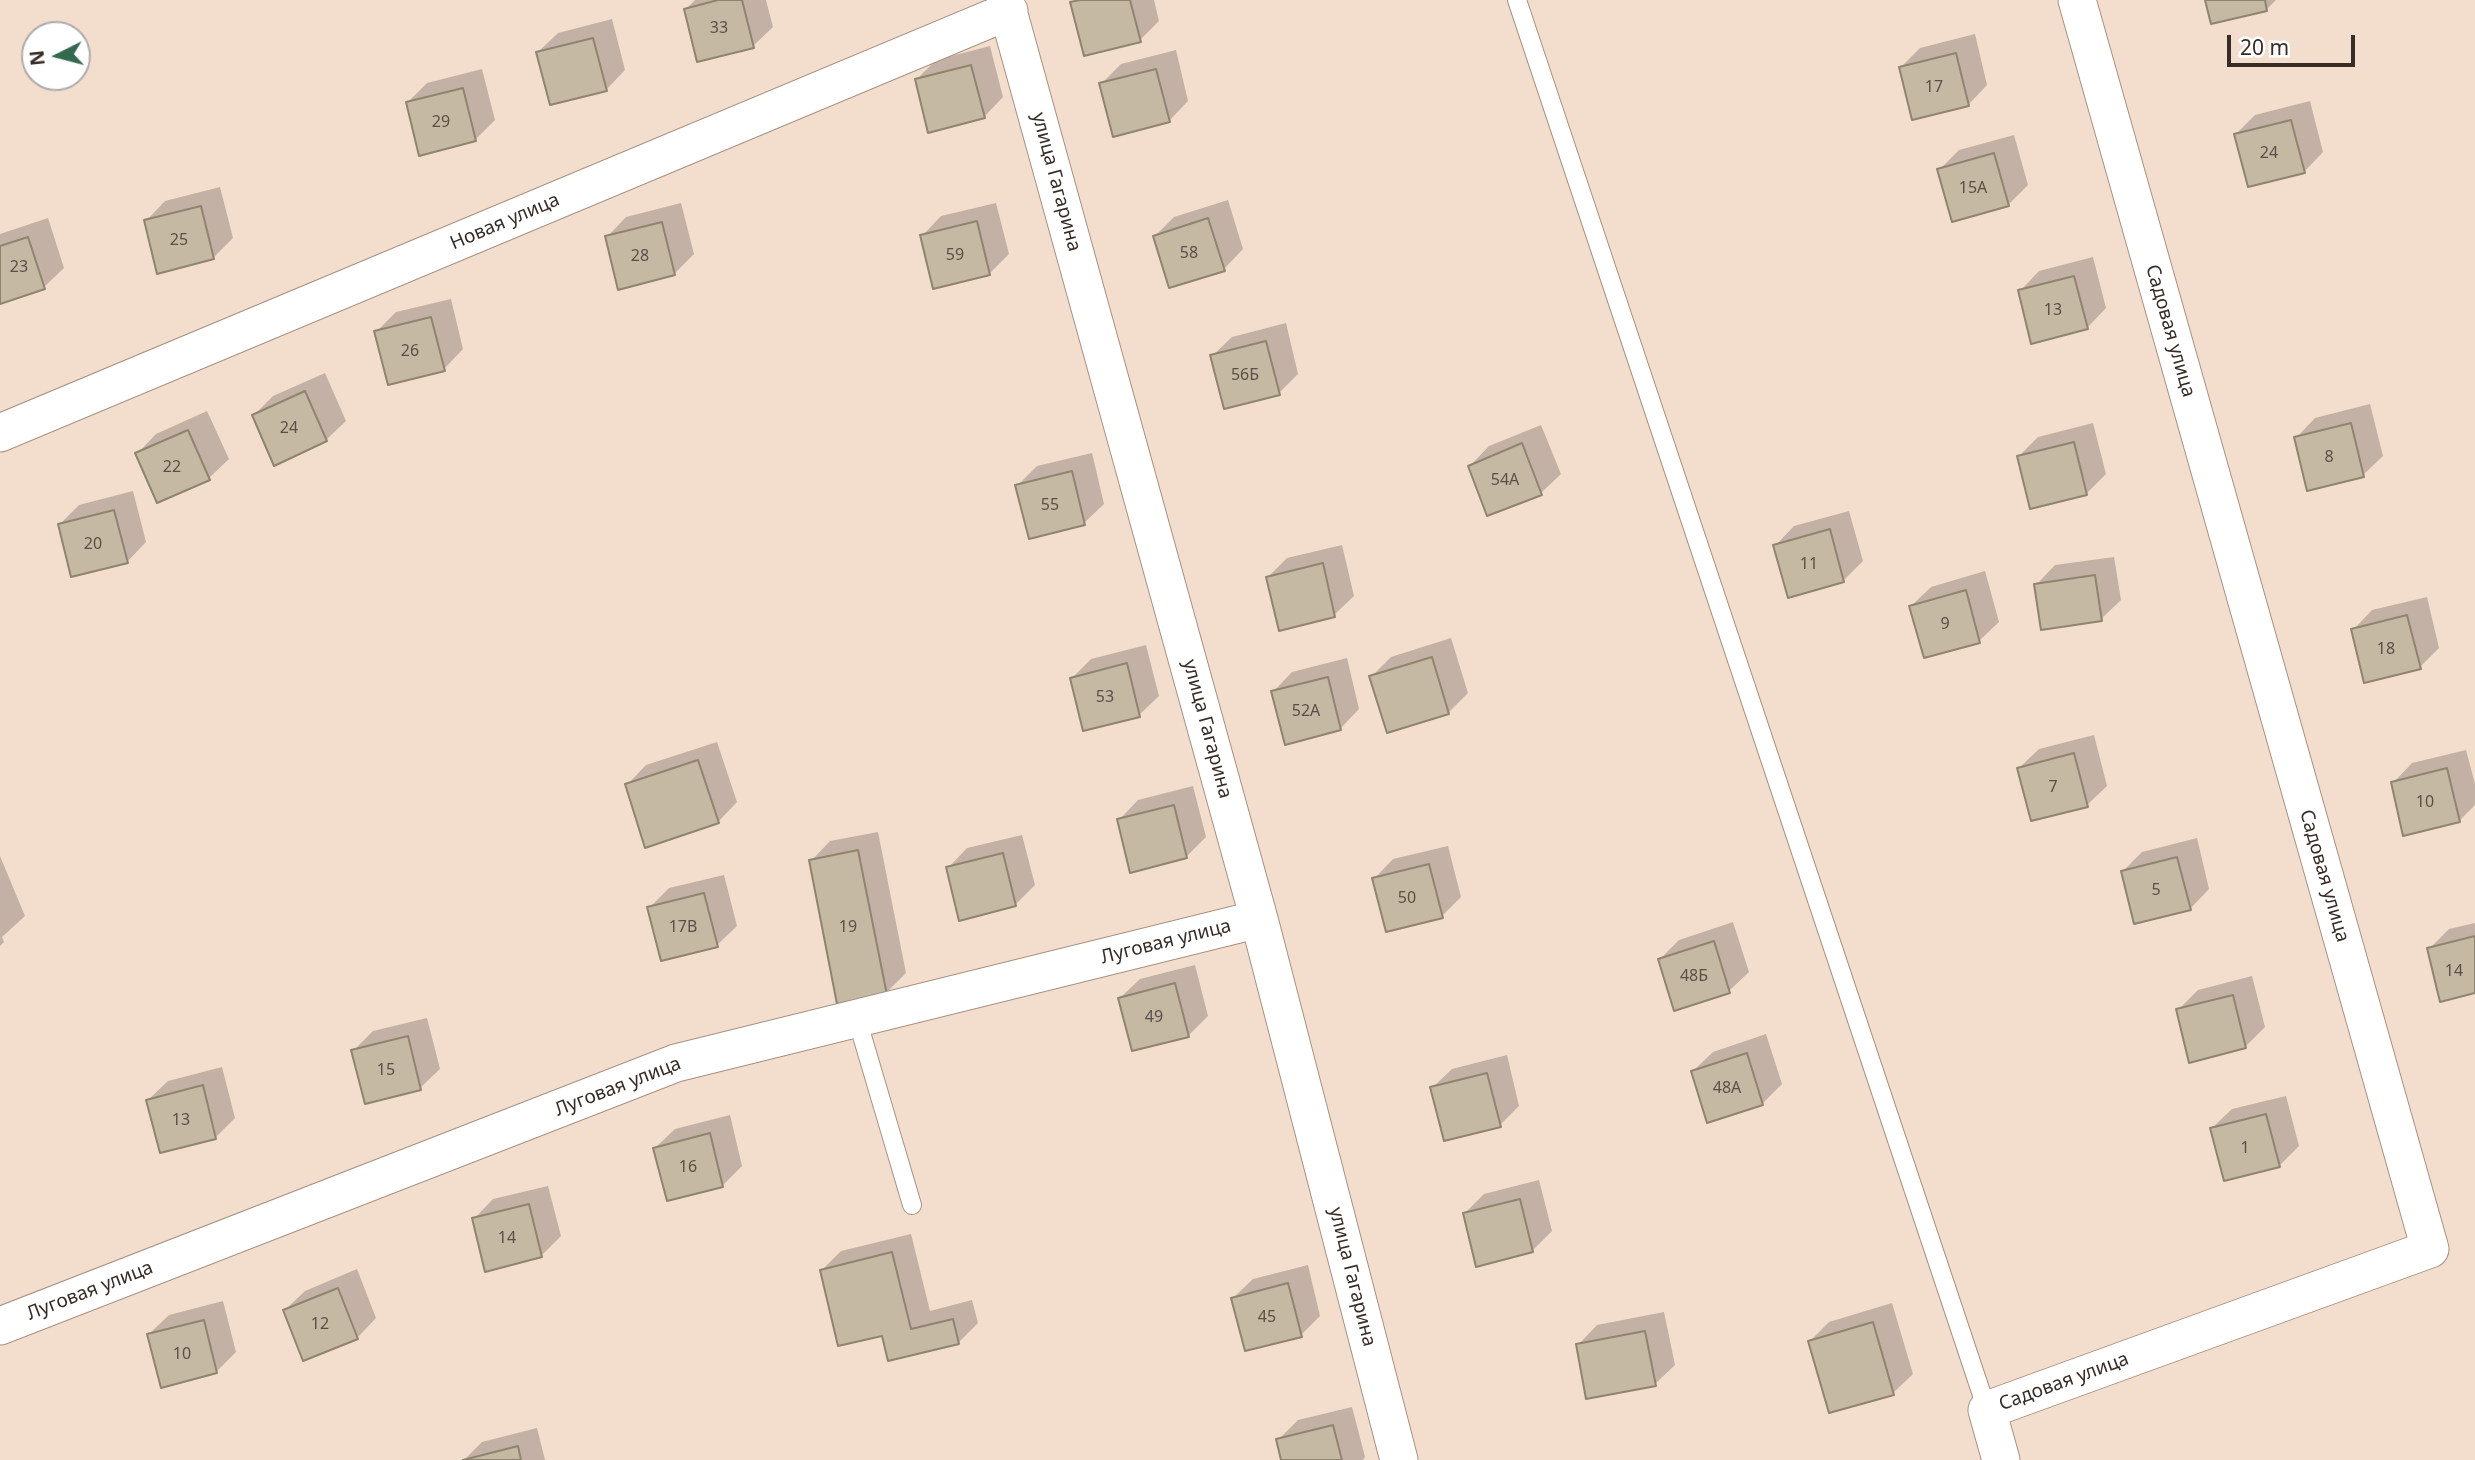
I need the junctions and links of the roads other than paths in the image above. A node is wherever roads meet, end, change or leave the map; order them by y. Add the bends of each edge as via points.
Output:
1 (1517, 0) edge
2 (2077, 0) edge
3 (1007, 5) edge
4 (0, 433) edge
5 (1259, 919) junction
6 (857, 1019) junction
7 (912, 1205) dead end
8 (0, 1326) edge
9 (1987, 1410) junction
10 (1399, 1460) edge
11 (2001, 1460) edge

1 - 9 lane
2 - 9 street, Садовая улица via 2430,1249
3 - 4 street, Новая улица
3 - 5 street, улица Гагарина
5 - 6 street, Луговая улица
5 - 10 street, улица Гагарина
6 - 7 lane
6 - 8 street, Луговая улица via 676,1063
9 - 11 street, Садовая улица

